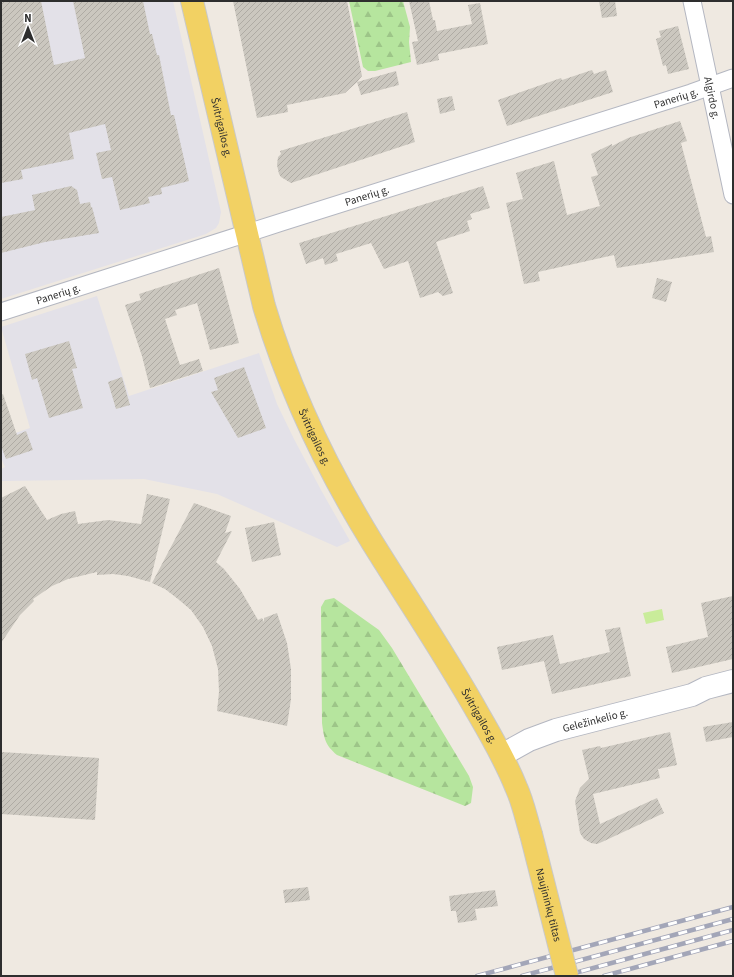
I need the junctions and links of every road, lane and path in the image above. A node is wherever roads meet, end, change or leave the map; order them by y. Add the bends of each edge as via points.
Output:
1 (192, 1) edge
2 (692, 1) edge
3 (733, 78) edge
4 (710, 86) junction
5 (733, 195) edge
6 (247, 233) junction
7 (1, 312) edge
8 (733, 681) edge
9 (733, 693) edge
10 (692, 695) junction
11 (502, 755) junction
12 (531, 834) joint
13 (567, 976) edge

1 - 6 main road, Švitrigailos g.
2 - 4 street, Algirdo g.
3 - 4 street, Panerių g.
4 - 5 street, Algirdo g.
4 - 6 street, Panerių g.
6 - 7 street, Panerių g.
6 - 11 main road, Švitrigailos g. via 274,340 322,452 372,542 460,681
8 - 10 main road, Geležinkelio g. via 706,688
9 - 10 main road, Geležinkelio g.
10 - 11 main road, Geležinkelio g. via 556,730 529,740
11 - 12 main road, Švitrigailos g. via 517,788
12 - 13 main road, Naujininkų tiltas, bridge

